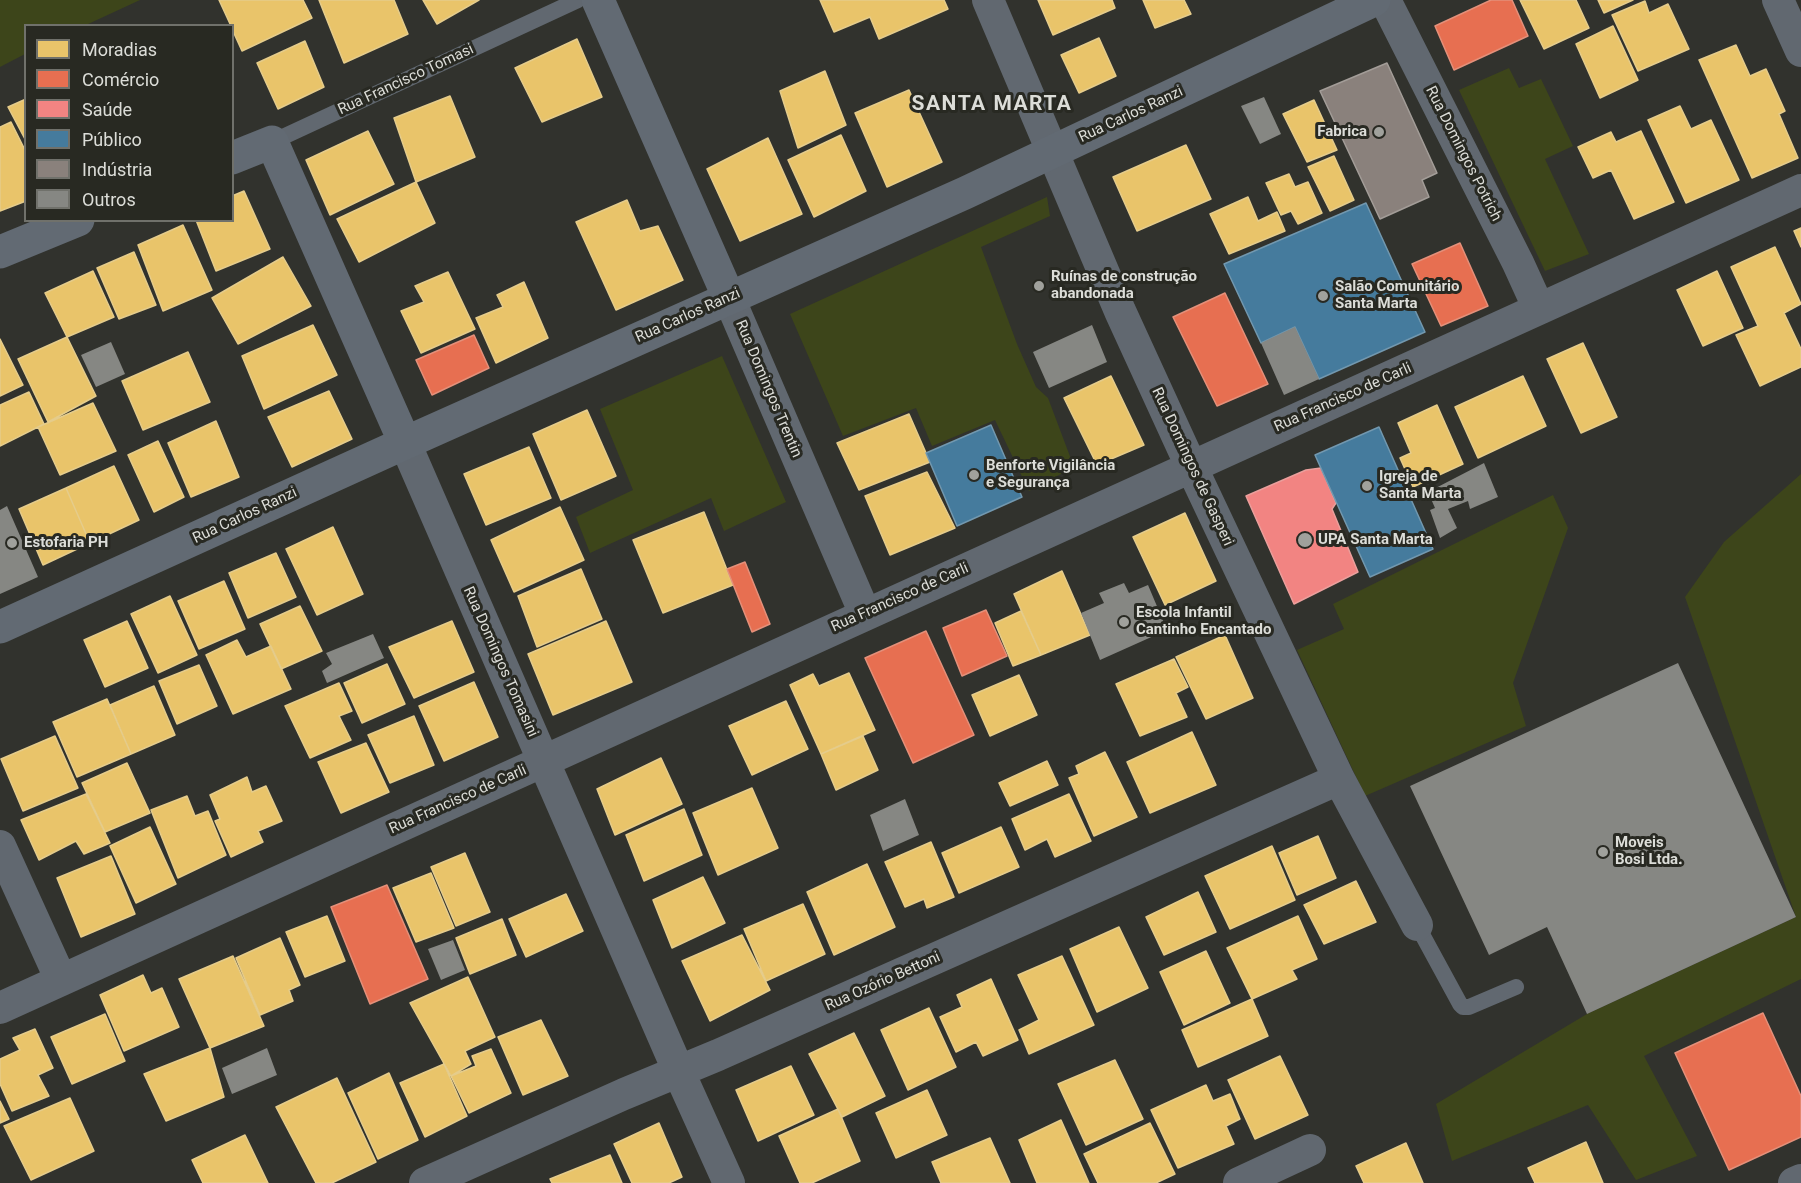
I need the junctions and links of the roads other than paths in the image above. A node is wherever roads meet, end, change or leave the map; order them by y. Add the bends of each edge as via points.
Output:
1 (578, 0) edge
2 (598, 0) edge
3 (988, 0) edge
4 (1374, 0) edge
5 (1385, 0) edge
6 (1778, 0) edge
7 (1801, 51) edge
8 (272, 142) junction
9 (1051, 152) junction
10 (234, 157) edge
11 (1801, 190) edge
12 (73, 222) edge
13 (0, 252) edge
14 (729, 298) junction
15 (1539, 309) junction
16 (405, 443) junction
17 (1191, 466) junction
18 (865, 614) junction
19 (0, 627) edge
20 (544, 761) junction
21 (1339, 779) junction
22 (0, 846) edge
23 (1417, 925) joint
24 (61, 980) junction
25 (1516, 987) dead end
26 (0, 1008) edge
27 (678, 1070) junction
28 (1310, 1150) dead end
29 (1801, 1180) edge
30 (425, 1183) edge
31 (729, 1183) edge
32 (1239, 1183) edge
33 (1794, 1183) edge

1 - 8 lane, Rua Francisco Tomasi
2 - 14 main road, Rua Domingos Trentin
3 - 9 street, Rua Domingos de Gasperi
4 - 9 main road, Rua Carlos Ranzi
5 - 15 street, Rua Domingos Potrich
6 - 7 street
8 - 10 main road, Rua Francisco Tomasi
8 - 16 main road, Rua Domingos Tomasini
9 - 14 main road, Rua Carlos Ranzi
9 - 17 street, Rua Domingos de Gasperi
11 - 15 street, Rua Francisco de Carli
12 - 13 main road
14 - 16 main road, Rua Carlos Ranzi
14 - 18 street, Rua Domingos Trentin
15 - 17 street, Rua Francisco de Carli
16 - 19 main road, Rua Carlos Ranzi
16 - 20 street, Rua Domingos Tomasini
17 - 18 street, Rua Francisco de Carli
17 - 21 street, Rua Domingos de Gasperi
18 - 20 street, Rua Francisco de Carli
20 - 24 street, Rua Francisco de Carli
20 - 27 street, Rua Domingos Tomasini
21 - 23 street, Rua Domingos de Gasperi
21 - 27 street, Rua Ozório Bettoni
22 - 24 street
23 - 25 lane via 1463,1006
24 - 26 street, Rua Francisco de Carli
27 - 30 street, Rua Ozório Bettoni
27 - 31 street, Rua Domingos Tomasini
28 - 32 street
29 - 33 street

